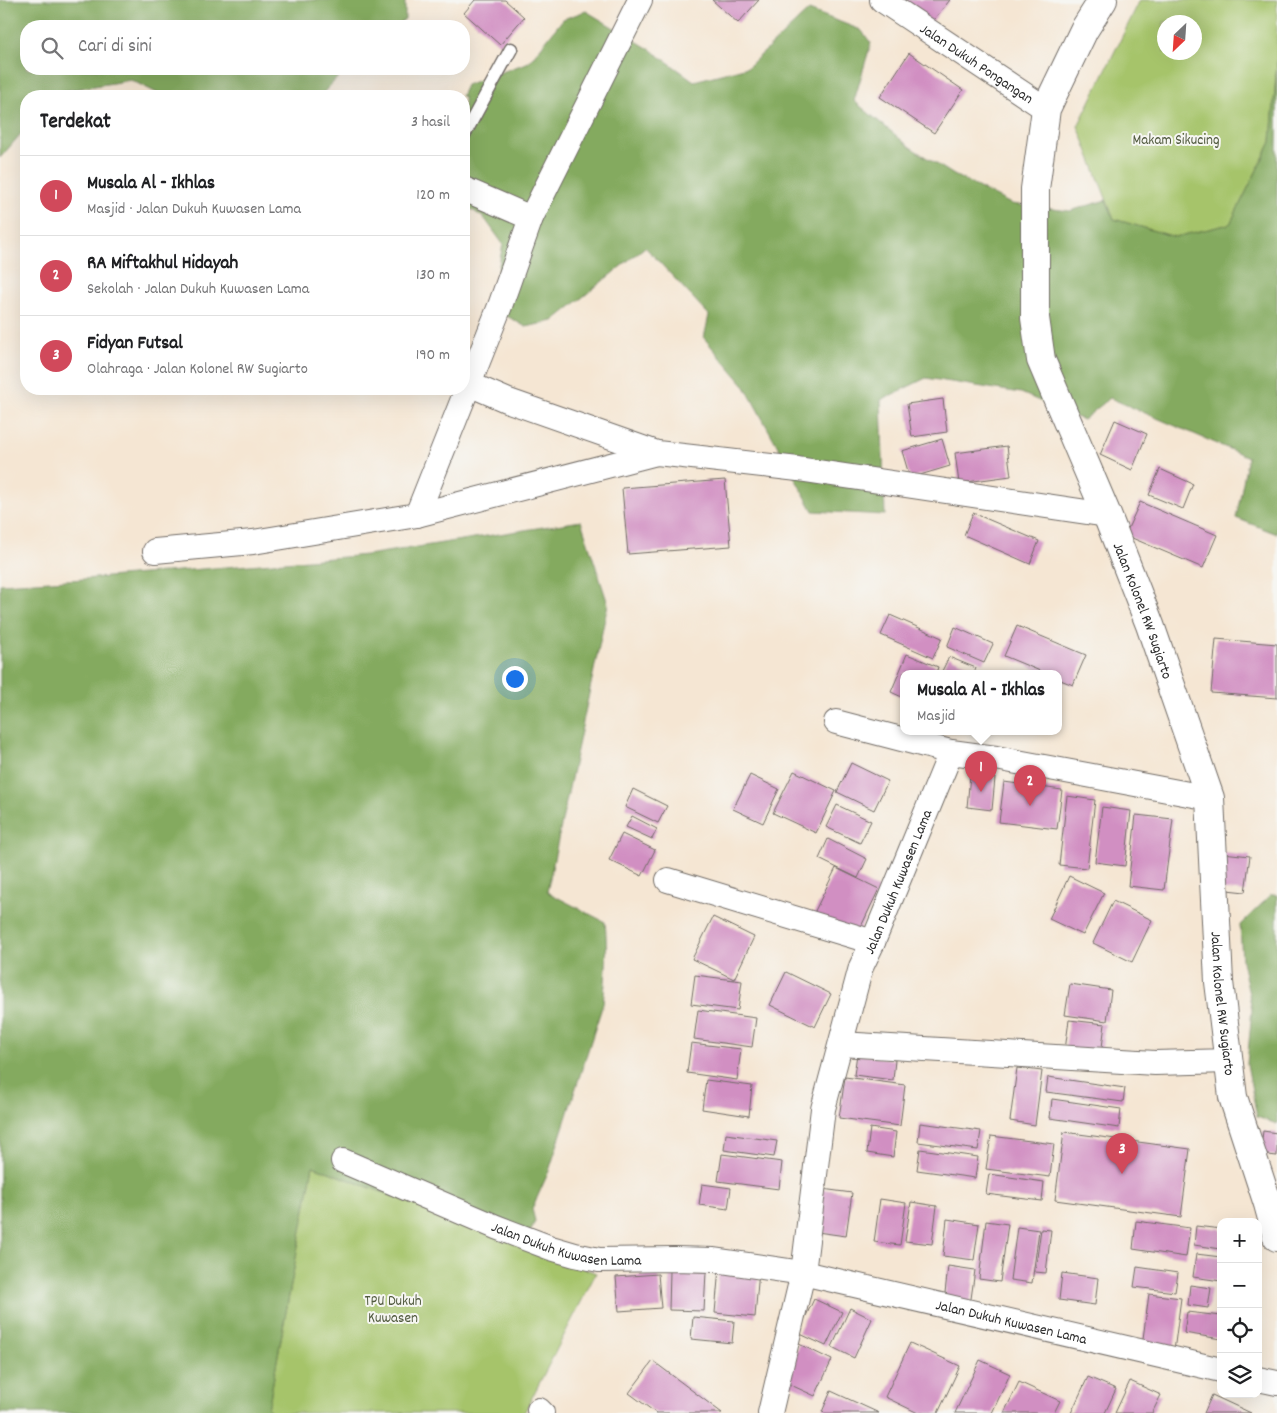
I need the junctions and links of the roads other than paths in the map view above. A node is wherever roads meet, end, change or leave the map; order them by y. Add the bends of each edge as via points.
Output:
1 (640, 0) edge
2 (882, 0) edge
3 (1103, 0) edge
4 (511, 49) dead end
5 (1046, 109) junction
6 (470, 124) edge
7 (470, 192) edge
8 (531, 218) junction
9 (470, 384) joint
10 (466, 395) edge
11 (657, 453) junction
12 (417, 515) junction
13 (1107, 515) junction
14 (155, 551) dead end
15 (836, 722) dead end
16 (950, 752) junction
17 (1210, 798) junction
18 (668, 880) dead end
19 (873, 942) junction
20 (840, 1044) junction
21 (1229, 1061) junction
22 (343, 1161) dead end
23 (1277, 1237) edge
24 (803, 1274) junction
25 (1217, 1369) edge
26 (1262, 1380) edge
27 (1277, 1384) edge
28 (770, 1413) edge

1 - 8 street
2 - 5 street, Jalan Dukuh Pongangan
3 - 5 main road, Jalan Kolonel RW Sugiarto via 1084,30
4 - 6 lane
5 - 13 main road, Jalan Kolonel RW Sugiarto via 1035,190 1036,334 1040,360
7 - 8 street
8 - 9 street
9 - 11 street via 506,400
10 - 12 street
11 - 12 street
11 - 13 street via 798,469
12 - 14 street via 253,542
13 - 17 main road, Jalan Kolonel RW Sugiarto via 1150,625
15 - 16 street
16 - 17 street
16 - 19 street, Jalan Dukuh Kuwasen Lama
17 - 21 main road, Jalan Kolonel RW Sugiarto via 1218,982
18 - 19 street
19 - 20 street, Jalan Dukuh Kuwasen Lama via 861,968
20 - 21 street via 1155,1063
20 - 24 street, Jalan Dukuh Kuwasen Lama via 823,1109
21 - 23 main road, Jalan Kolonel RW Sugiarto via 1233,1097
22 - 24 street, Jalan Dukuh Kuwasen Lama via 496,1227 575,1255 599,1260 714,1260
24 - 25 street, Jalan Dukuh Kuwasen Lama
24 - 28 street, Jalan Dukuh Kuwasen Lama
26 - 27 street

